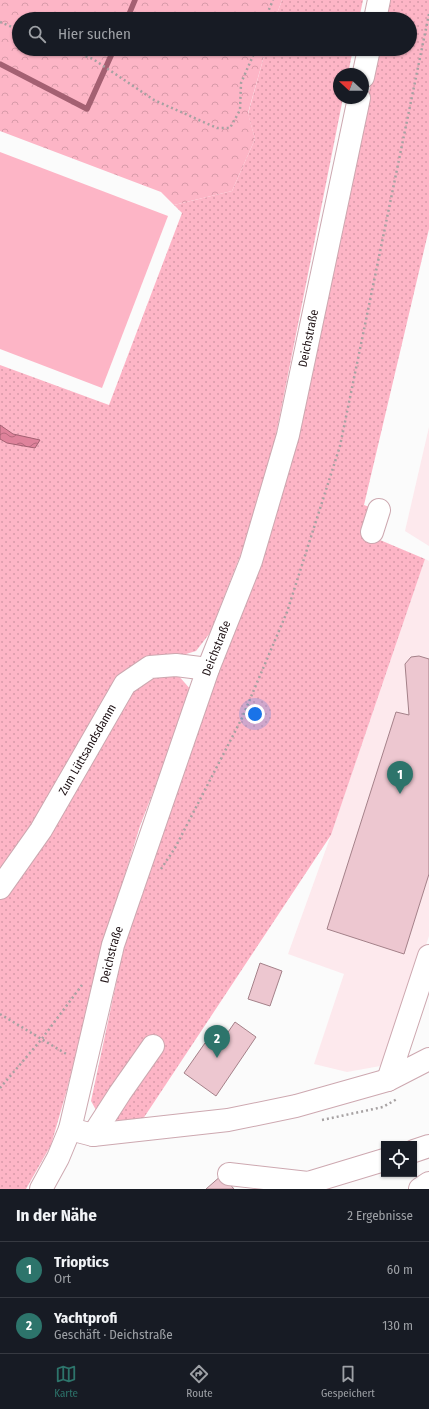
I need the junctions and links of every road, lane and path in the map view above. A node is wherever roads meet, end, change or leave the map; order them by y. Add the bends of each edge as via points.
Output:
1 (273, 0) edge
2 (379, 0) edge
3 (268, 12) edge
4 (376, 12) edge
5 (0, 22) edge
6 (12, 27) edge
7 (86, 56) edge
8 (253, 56) edge
9 (367, 56) edge
10 (365, 68) edge
11 (358, 104) edge
12 (379, 510) dead end
13 (372, 532) dead end
14 (208, 669) junction
15 (0, 888) edge
16 (429, 956) edge
17 (0, 1014) edge
18 (153, 1046) dead end
19 (429, 1059) edge
20 (85, 1065) junction
21 (388, 1080) junction
22 (70, 1129) junction
23 (93, 1135) junction
24 (429, 1146) edge
25 (417, 1150) edge
26 (381, 1161) edge
27 (229, 1174) dead end
28 (429, 1183) edge
29 (41, 1189) edge
30 (420, 1189) edge

1 - 3 path
2 - 4 street
5 - 6 path
7 - 8 path via 154,100 217,128 230,128 240,110 241,83
9 - 10 street
11 - 14 street, Deichstraße via 288,435 251,561
12 - 13 street
14 - 15 street, Zum Lüttsandsdamm via 176,665 150,667 125,684 41,830
14 - 20 street, Deichstraße via 113,945
16 - 21 street
17 - 20 path
18 - 23 street
19 - 21 street
20 - 22 street, Deichstraße
21 - 23 street via 296,1106 228,1120
22 - 23 street
22 - 29 street, Deichstraße
24 - 25 street
26 - 27 street via 308,1183
28 - 30 street

